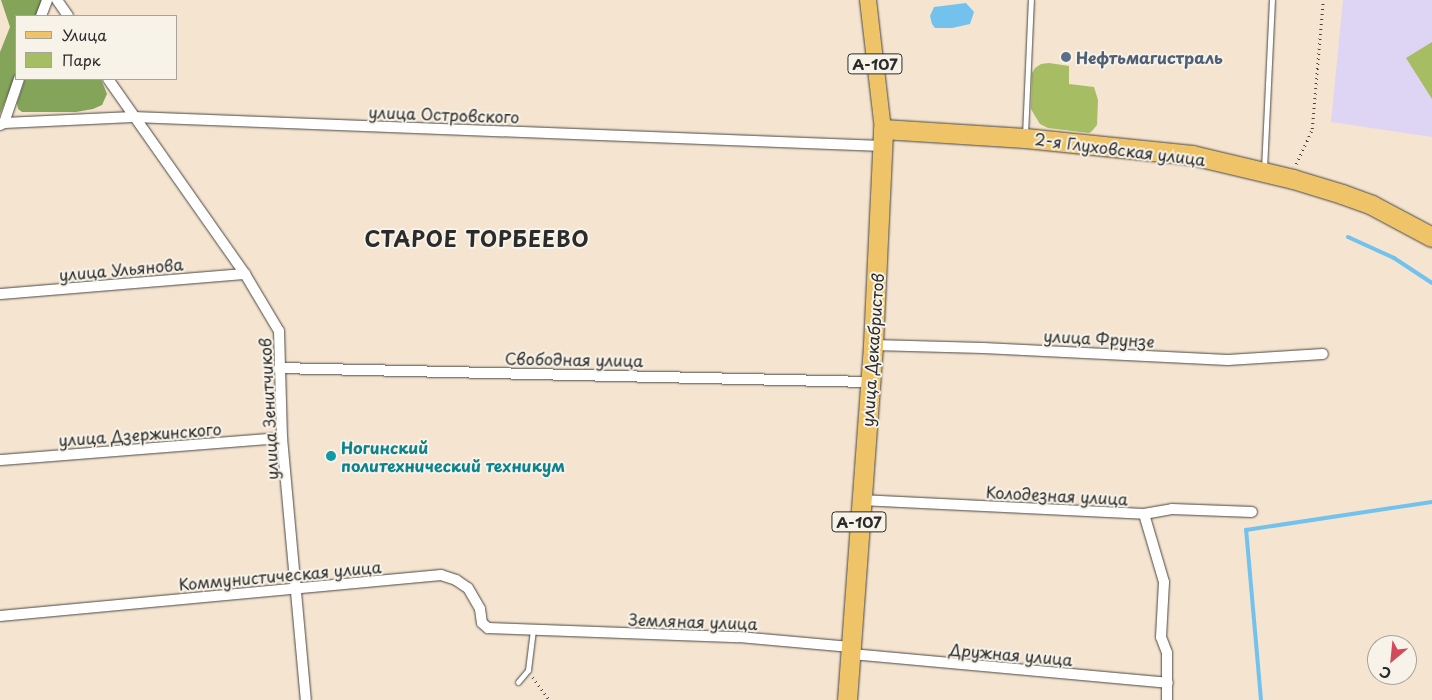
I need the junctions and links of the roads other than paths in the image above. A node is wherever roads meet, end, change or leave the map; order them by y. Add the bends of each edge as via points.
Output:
1 (47, 0) edge
2 (57, 0) edge
3 (868, 0) edge
4 (1031, 0) edge
5 (1272, 0) edge
6 (41, 15) edge
7 (67, 15) edge
8 (19, 80) edge
9 (109, 80) edge
10 (133, 117) junction
11 (2, 124) edge
12 (883, 138) junction
13 (1024, 138) junction
14 (1264, 172) junction
15 (1432, 237) edge
16 (245, 274) junction
17 (0, 294) edge
18 (873, 345) junction
19 (1323, 354) dead end
20 (279, 368) junction
21 (870, 382) junction
22 (282, 438) junction
23 (0, 460) edge
24 (860, 500) junction
25 (1252, 512) dead end
26 (1144, 514) junction
27 (297, 588) junction
28 (0, 616) edge
29 (533, 629) junction
30 (851, 650) junction
31 (518, 682) dead end
32 (1168, 683) junction
33 (306, 700) edge
34 (847, 700) edge
35 (1167, 700) edge

1 - 6 street
2 - 7 street
3 - 12 main road, улица Декабристов / А-107
4 - 13 lane
5 - 14 lane
8 - 11 street
9 - 10 street, улица Зенитчиков
10 - 11 street, улица Островского
10 - 12 street, улица Островского
10 - 16 street, улица Зенитчиков
12 - 13 highway, 2-я Глуховская улица
12 - 18 highway, улица Декабристов / А-107
13 - 14 highway, 2-я Глуховская улица via 1192,155
14 - 15 highway, 2-я Глуховская улица via 1372,205
16 - 17 street, улица Ульянова
16 - 20 street, улица Зенитчиков via 279,331
18 - 19 street, улица Фрунзе via 1228,360
18 - 21 highway, улица Декабристов / А-107
20 - 21 street, Свободная улица
20 - 22 street, улица Зенитчиков
21 - 24 highway, улица Декабристов / А-107
22 - 23 street, улица Дзержинского
22 - 27 street, улица Зенитчиков
24 - 26 street, Колодезная улица
24 - 30 highway, улица Декабристов / А-107
25 - 26 street, Колодезная улица via 1172,509
26 - 32 street via 1164,582 1161,637 1167,654
27 - 28 street, Коммунистическая улица
27 - 29 street, Коммунистическая улица via 441,575 468,588 480,609 482,623 488,628
27 - 33 street, улица Зенитчиков
29 - 30 street, Земляная улица via 739,637
29 - 31 lane via 528,670
30 - 32 street, Дружная улица
30 - 34 highway, улица Декабристов / А-107
32 - 35 street

